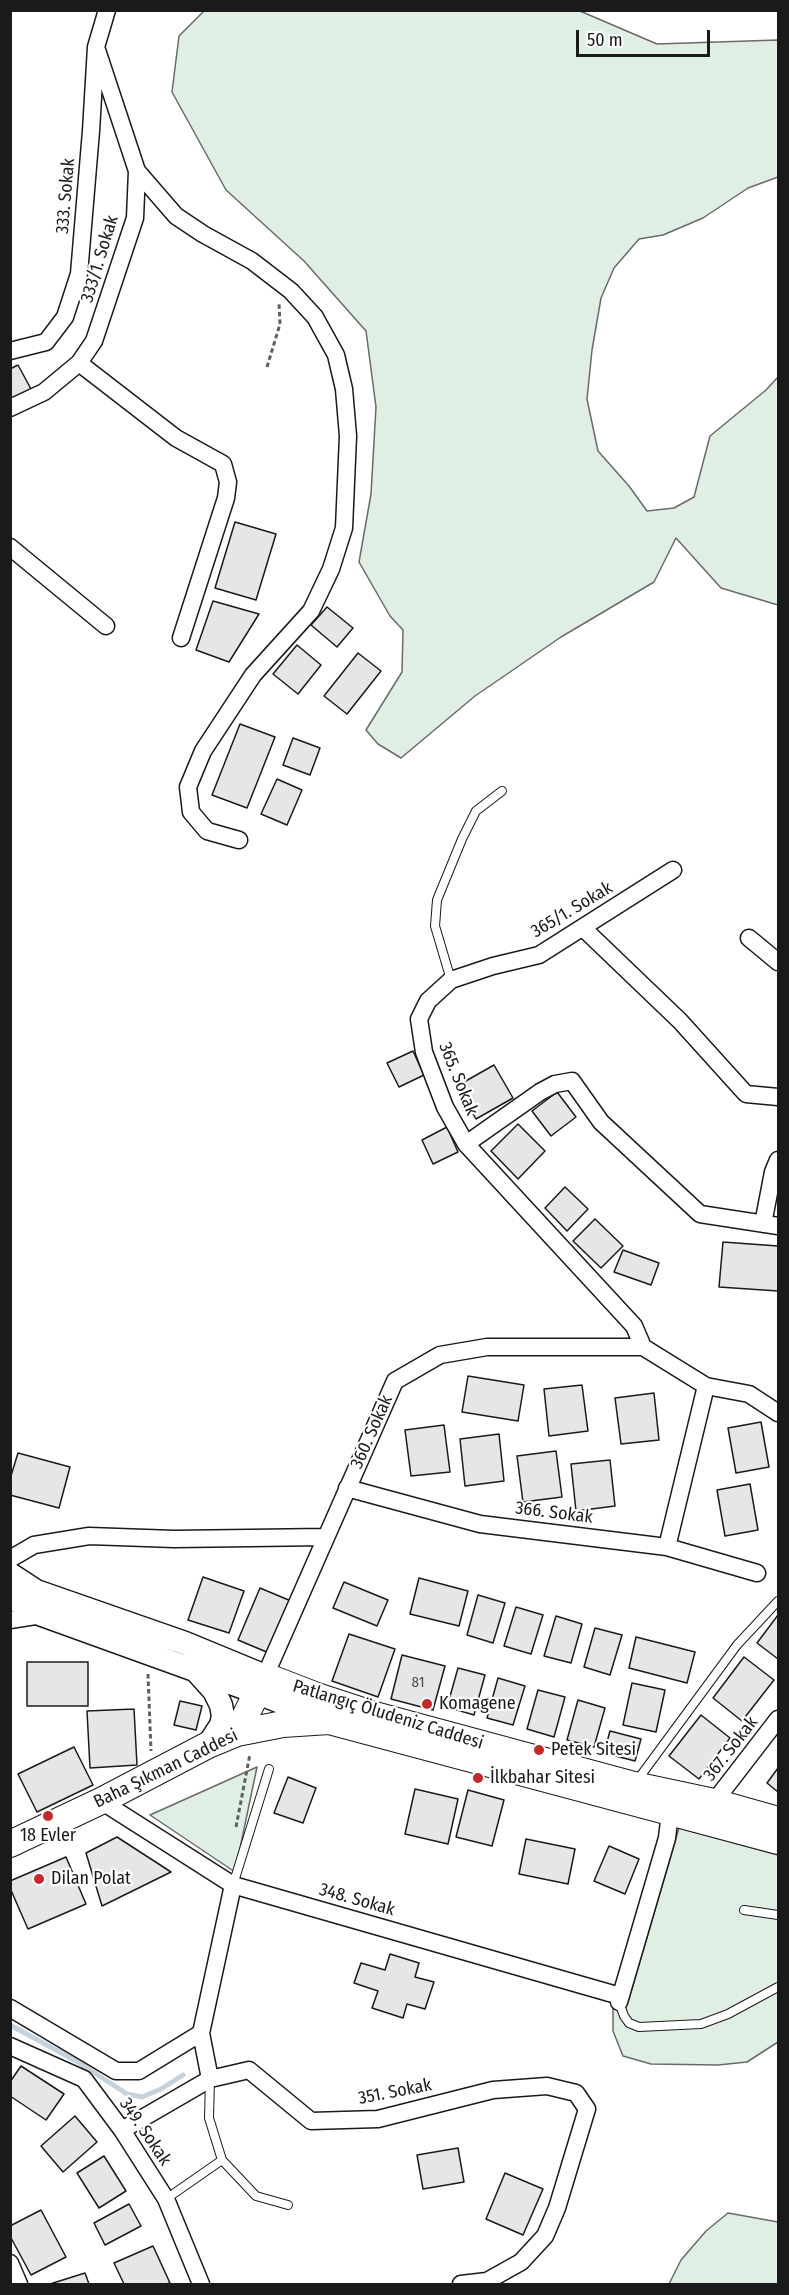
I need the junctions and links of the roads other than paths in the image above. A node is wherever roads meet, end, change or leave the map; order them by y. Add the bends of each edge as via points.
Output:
1 (107, 10) edge
2 (96, 47) junction
3 (137, 171) junction
4 (10, 351) edge
5 (79, 363) junction
6 (10, 408) edge
7 (10, 547) edge
8 (106, 626) dead end
9 (181, 638) dead end
10 (502, 791) dead end
11 (239, 840) dead end
12 (673, 870) dead end
13 (583, 928) junction
14 (749, 938) dead end
15 (778, 962) edge
16 (451, 980) junction
17 (778, 1097) edge
18 (466, 1144) junction
19 (778, 1160) edge
20 (771, 1225) edge
21 (643, 1347) junction
22 (706, 1386) junction
23 (778, 1413) edge
24 (347, 1488) junction
25 (326, 1537) junction
26 (667, 1546) junction
27 (10, 1559) edge
28 (757, 1573) dead end
29 (10, 1574) edge
30 (10, 1597) edge
31 (778, 1601) edge
32 (42, 1615) junction
33 (10, 1620) edge
34 (194, 1670) junction
35 (262, 1684) junction
36 (778, 1719) edge
37 (329, 1721) junction
38 (237, 1733) junction
39 (208, 1745) junction
40 (269, 1769) dead end
41 (634, 1785) junction
42 (101, 1801) junction
43 (714, 1802) junction
44 (670, 1813) junction
45 (778, 1820) edge
46 (778, 1841) edge
47 (10, 1844) edge
48 (233, 1885) junction
49 (744, 1910) dead end
50 (778, 1916) edge
51 (778, 1987) edge
52 (620, 1998) junction
53 (10, 2008) edge
54 (201, 2033) junction
55 (10, 2046) edge
56 (210, 2079) junction
57 (122, 2130) junction
58 (222, 2160) junction
59 (166, 2199) junction
60 (288, 2205) dead end
61 (10, 2263) edge
62 (19, 2284) edge
63 (201, 2284) edge
64 (462, 2284) edge

1 - 2 street, 333. Sokak
2 - 3 street, 333/1. Sokak
2 - 4 street, 333. Sokak via 79,274 65,317 45,342
3 - 5 street, 333/1. Sokak via 135,218 101,322
3 - 11 street via 176,216 252,261 291,291 315,317 336,355 344,389 348,436 344,528 331,569 311,611 253,675 203,751 188,787 191,812 207,831
5 - 6 street, 333/1. Sokak via 44,392
5 - 9 street via 176,438 223,464 228,482 226,498
7 - 8 street
10 - 16 lane via 476,811 437,900 435,926
12 - 13 street, 365/1. Sokak
13 - 16 street, 365/1. Sokak via 539,955
13 - 17 street via 680,1021 746,1094
14 - 15 street
16 - 18 street, 365. Sokak via 428,1001 419,1019 424,1052 445,1107
18 - 20 street via 540,1092 572,1081 601,1122 700,1214
18 - 21 street, 365. Sokak via 634,1326
19 - 20 street via 773,1172
21 - 22 street
21 - 24 street, 360. Sokak via 488,1347 440,1355 395,1382
22 - 23 street via 749,1394
22 - 26 street
24 - 25 street, 360. Sokak
24 - 26 street, 366. Sokak via 480,1524
25 - 27 street via 89,1536 34,1545
25 - 35 street, 360. Sokak
26 - 28 street, 366. Sokak
29 - 35 main road, Patlangıç Öludeniz Caddesi via 36,1591 184,1643
30 - 32 main road, Patlangıç Öludeniz Caddesi
31 - 41 lane via 737,1645
32 - 33 street
32 - 34 main road, Patlangıç Öludeniz Caddesi
34 - 35 main road, Patlangıç Öludeniz Caddesi
34 - 39 main road via 214,1691 223,1716
35 - 37 main road, Patlangıç Öludeniz Caddesi
35 - 38 main road
35 - 41 main road, Patlangıç Öludeniz Caddesi
36 - 43 street, 367. Sokak
37 - 38 main road, Baha Şıkman Caddesi
37 - 44 main road, Patlangıç Öludeniz Caddesi
38 - 39 main road, Baha Şıkman Caddesi
39 - 42 main road, Baha Şıkman Caddesi
40 - 48 lane
41 - 43 main road, Patlangıç Öludeniz Caddesi
42 - 47 main road, Baha Şıkman Caddesi
42 - 48 street, 348. Sokak
43 - 45 main road, Patlangıç Öludeniz Caddesi
44 - 46 main road, Patlangıç Öludeniz Caddesi
44 - 52 street via 668,1838
48 - 52 street, 348. Sokak
48 - 54 street
49 - 50 lane
51 - 52 lane via 701,2024 639,2027 624,2016
53 - 54 street via 116,2071 138,2071
54 - 56 street
55 - 57 street, 349. Sokak via 84,2079
56 - 57 street, 351. Sokak
56 - 58 lane via 209,2118
56 - 64 street, 351. Sokak via 249,2070 311,2121 378,2119 493,2090 547,2086 576,2093 587,2109 545,2236 521,2262 487,2281
57 - 59 street, 349. Sokak
58 - 59 lane
58 - 60 lane via 256,2196
59 - 63 street, 349. Sokak
61 - 62 street

